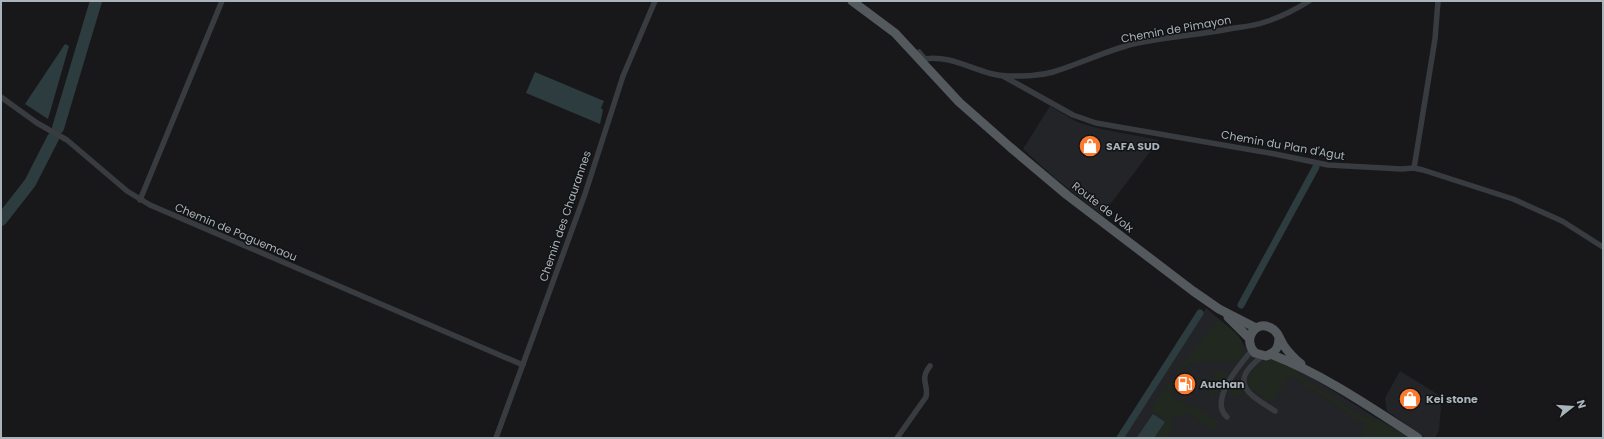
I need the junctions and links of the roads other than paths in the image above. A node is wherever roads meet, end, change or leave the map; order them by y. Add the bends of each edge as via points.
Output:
1 (222, 1) edge
2 (655, 1) edge
3 (852, 1) edge
4 (858, 1) edge
5 (1309, 1) edge
6 (1438, 1) edge
7 (895, 33) junction
8 (928, 58) junction
9 (1003, 76) junction
10 (1, 96) edge
11 (978, 118) junction
12 (1414, 168) junction
13 (140, 200) junction
14 (1603, 247) edge
15 (1219, 309) junction
16 (1256, 328) junction
17 (1279, 337) junction
18 (1249, 338) junction
19 (1252, 350) junction
20 (1266, 355) junction
21 (523, 365) junction
22 (930, 366) dead end
23 (1310, 372) junction
24 (1276, 411) dead end
25 (1227, 417) dead end
26 (496, 438) edge
27 (897, 438) edge
28 (1418, 438) edge

1 - 13 street
2 - 21 street, Chemin des Chaurannes via 623,76 583,198
3 - 7 main road, Route de Volx
4 - 8 main road, Route de Volx via 899,28
5 - 9 street, Chemin de Pimayon via 1282,16 1256,24 1135,44 1042,74
6 - 12 street via 1435,39
7 - 8 street via 903,36
7 - 11 main road, Route de Volx via 959,102
8 - 9 street, Chemin de Pimayon via 944,58
8 - 11 main road, Route de Volx
9 - 12 street, Chemin du Plan d'Agut via 1073,115 1096,123 1268,152 1323,164
10 - 13 street, Chemin de Paguemaou via 37,123 67,140
11 - 15 main road, Route de Volx via 1067,195
12 - 14 street, Chemin du Plan d'Agut via 1513,199 1562,221
13 - 21 street, Chemin de Paguemaou via 203,230
15 - 16 main road, Route de Volx
15 - 18 main road, Route de Volx
16 - 17 main road via 1270,327
16 - 18 main road
17 - 20 main road via 1278,348
17 - 23 main road via 1290,353
18 - 19 main road
19 - 20 main road
19 - 25 street via 1221,398 1222,410
20 - 23 main road
20 - 24 street via 1246,374 1244,380 1248,392
21 - 26 street, Chemin des Chaurannes
22 - 27 street via 924,377 926,397
23 - 28 main road

